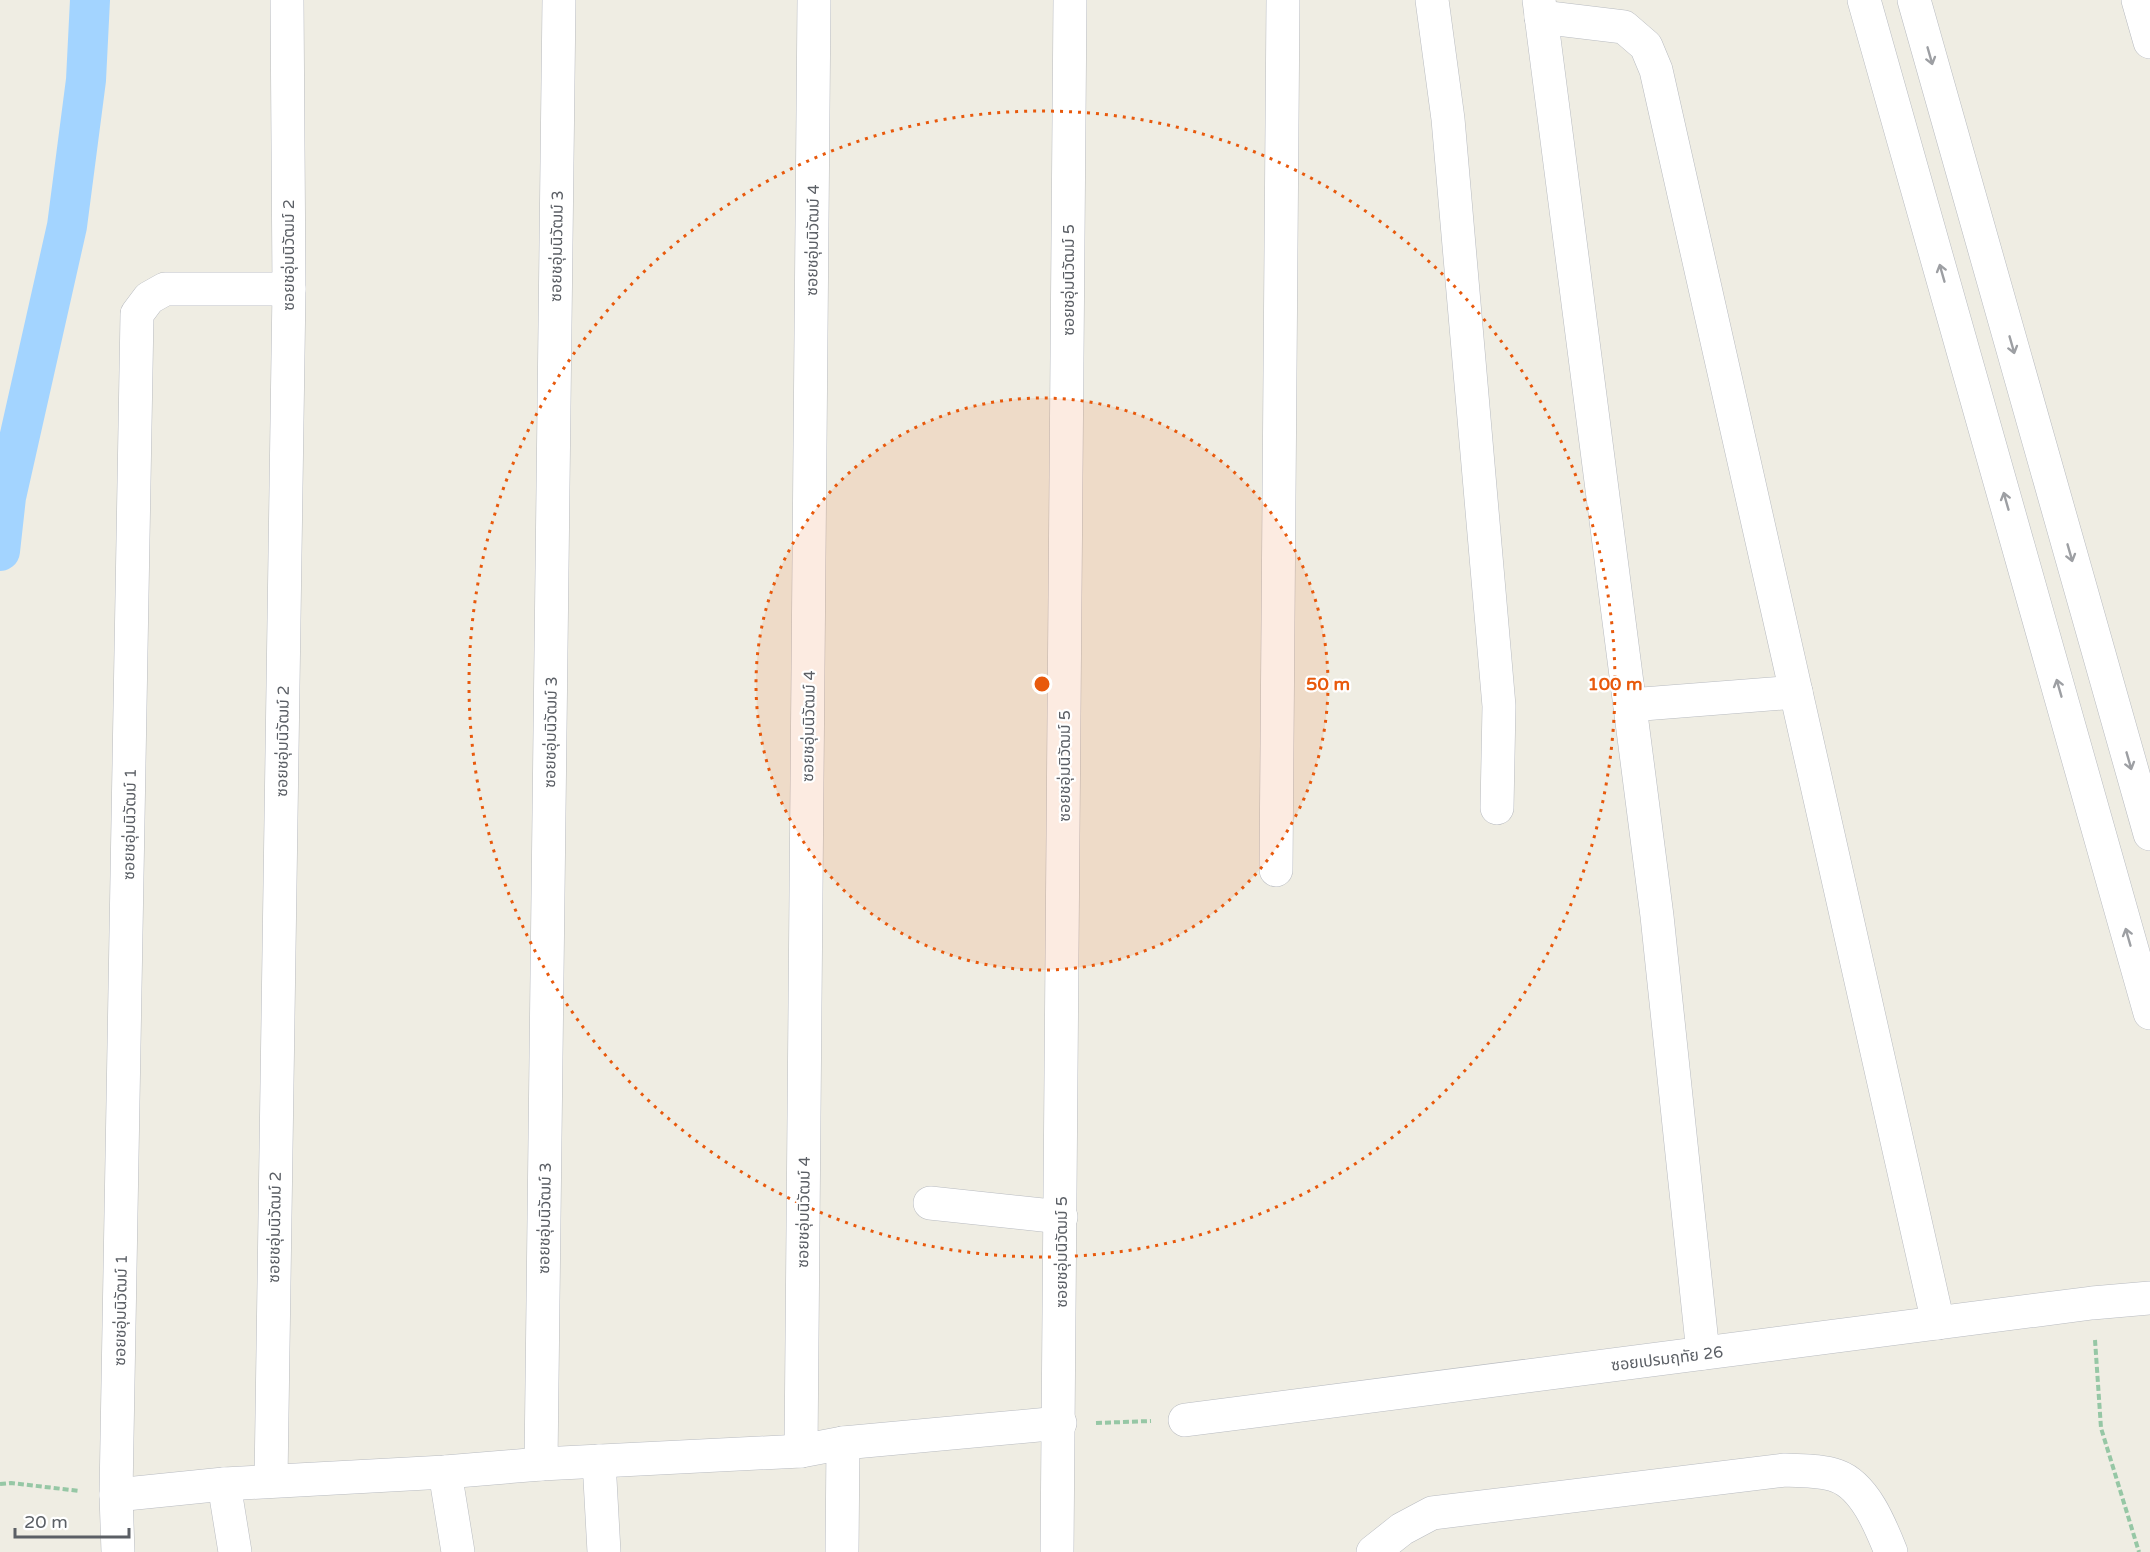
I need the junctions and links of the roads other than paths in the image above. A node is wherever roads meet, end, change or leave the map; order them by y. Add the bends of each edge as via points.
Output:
1 (287, 0) edge
2 (558, 0) edge
3 (814, 0) edge
4 (1070, 0) edge
5 (1283, 0) edge
6 (1432, 0) edge
7 (1864, 0) edge
8 (1914, 0) edge
9 (2138, 0) edge
10 (1540, 8) edge
11 (2150, 42) edge
12 (289, 290) junction
13 (2001, 309) junction
14 (1955, 320) junction
15 (1796, 692) junction
16 (1630, 705) junction
17 (2117, 718) junction
18 (2071, 732) junction
19 (1497, 808) dead end
20 (2150, 834) edge
21 (1276, 870) dead end
22 (2144, 971) edge
23 (2150, 1013) edge
24 (930, 1203) dead end
25 (1061, 1217) junction
26 (2150, 1298) edge
27 (1938, 1323) junction
28 (1703, 1353) junction
29 (1185, 1420) road end
30 (1060, 1424) junction
31 (843, 1443) junction
32 (801, 1451) junction
33 (599, 1461) junction
34 (541, 1464) junction
35 (445, 1472) junction
36 (271, 1481) junction
37 (224, 1484) junction
38 (116, 1496) junction
39 (118, 1552) edge
40 (236, 1552) edge
41 (458, 1552) edge
42 (604, 1552) edge
43 (842, 1552) edge
44 (1057, 1552) edge
45 (1373, 1552) edge
46 (1891, 1552) edge

1 - 12 street, ซอยชอุ่มนิวัฒม์ 2
2 - 34 street, ซอยชอุ่มนิวัฒม์ 3
3 - 32 street, ซอยชอุ่มนิวัฒม์ 4
4 - 25 street, ซอยชอุ่มนิวัฒม์ 5
5 - 21 street
6 - 19 street via 1448,119 1498,705
14 -> 7 street
8 -> 13 street
9 - 11 street
10 - 15 street via 1624,27 1646,46 1656,70
10 - 16 street
12 - 36 street, ซอยชอุ่มนิวัฒม์ 2
12 - 38 street, ซอยชอุ่มนิวัฒม์ 1 via 165,289 149,298 137,314
13 - 14 street
13 -> 17 street
18 -> 14 street
15 - 16 street
15 - 27 street
16 - 28 street via 1659,928
17 - 18 street
17 -> 20 street
22 -> 18 street
22 - 23 street
24 - 25 street
25 - 30 street, ซอยชอุ่มนิวัฒม์ 5
26 - 27 street, ซอยเปรมฤทัย 26
27 - 28 street, ซอยเปรมฤทัย 26
28 - 29 street, ซอยเปรมฤทัย 26
30 - 31 street
30 - 44 street, ซอยชอุ่มนิวัฒม์ 5
31 - 32 street
31 - 43 street
32 - 33 street
33 - 34 street
33 - 42 street
34 - 35 street
35 - 36 street
35 - 41 street
36 - 37 street
37 - 38 street
37 - 40 street
38 - 39 street, ซอยชอุ่มนิวัฒม์ 1
45 - 46 street via 1402,1529 1432,1513 1785,1470 1839,1476 1860,1493

